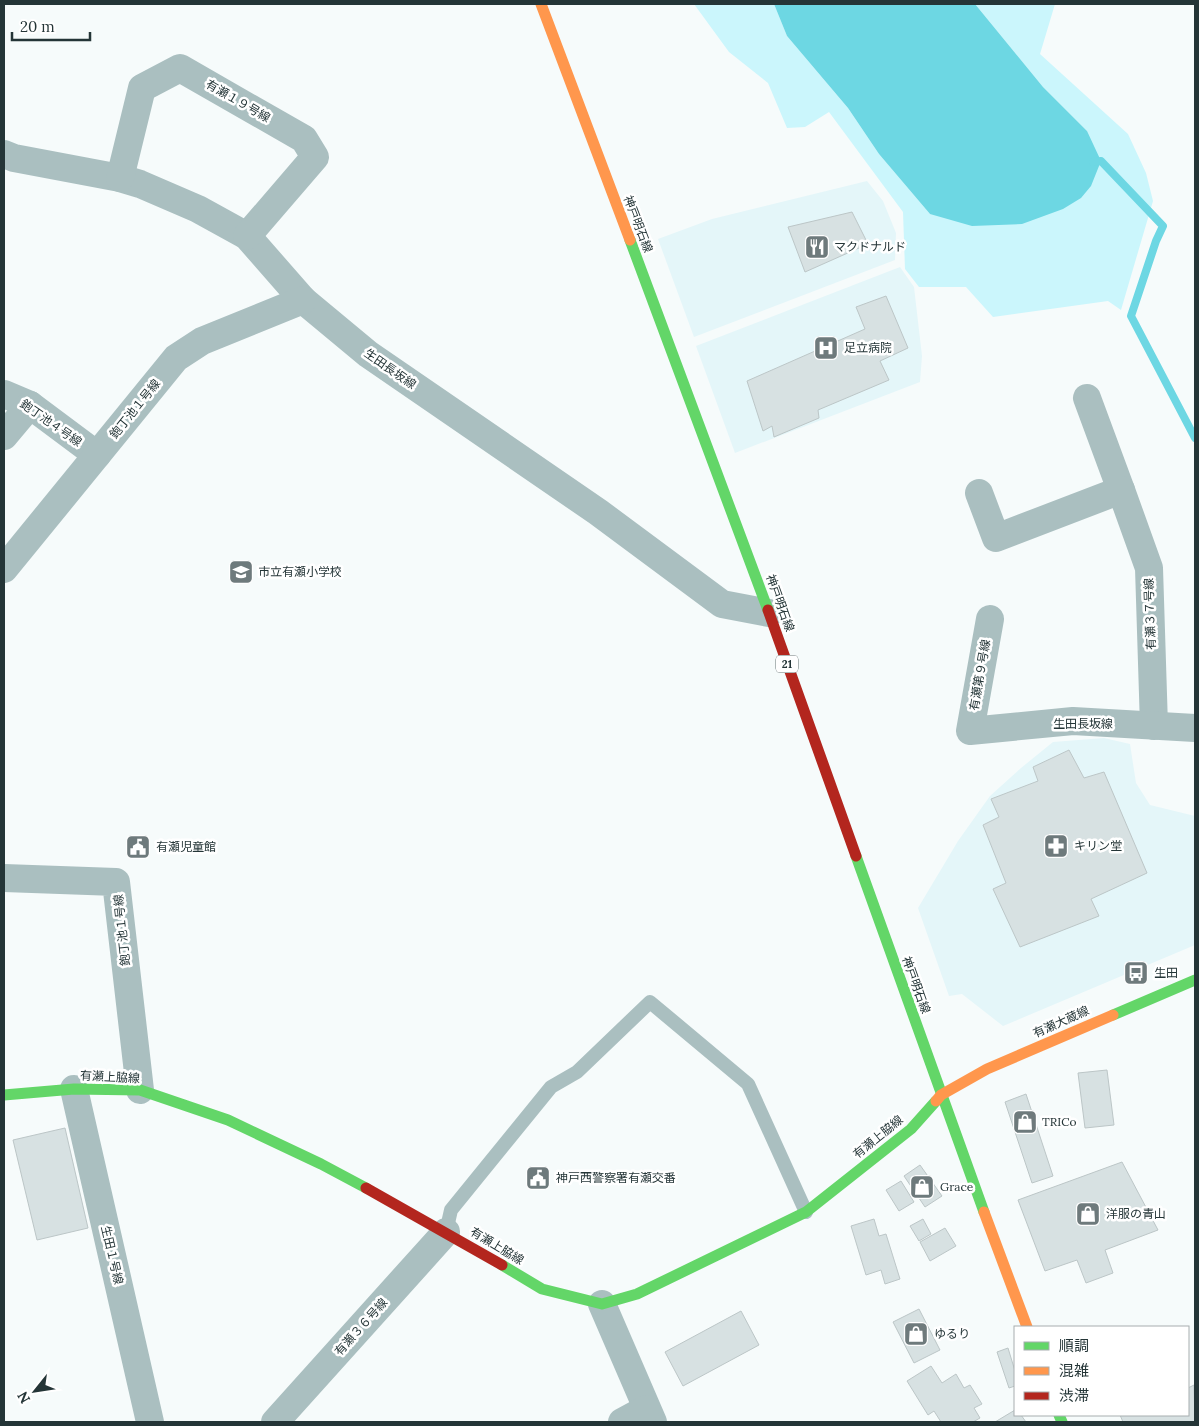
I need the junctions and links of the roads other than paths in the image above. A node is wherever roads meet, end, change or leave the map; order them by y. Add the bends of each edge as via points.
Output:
1 (541, 4) edge
2 (4, 154) edge
3 (120, 178) junction
4 (247, 236) junction
5 (303, 300) junction
6 (4, 394) edge
7 (1087, 398) dead end
8 (30, 405) junction
9 (4, 436) edge
10 (97, 456) junction
11 (1121, 490) junction
12 (980, 493) dead end
13 (4, 569) edge
14 (769, 613) junction
15 (990, 619) dead end
16 (1154, 726) junction
17 (1195, 728) edge
18 (970, 731) joint
19 (4, 878) edge
20 (1195, 980) edge
21 (74, 1089) junction
22 (140, 1090) junction
23 (4, 1095) edge
24 (941, 1095) junction
25 (806, 1212) junction
26 (446, 1232) junction
27 (602, 1304) junction
28 (1027, 1326) edge
29 (649, 1416) edge
30 (150, 1422) edge
31 (275, 1422) edge
32 (622, 1422) edge

1 - 14 main road, 神戸明石線 / 21
2 - 3 street, 生田長坂線
3 - 4 street, 生田長坂線 via 198,208
3 - 4 street, 有瀬１９号線 via 142,88 180,68 304,139 315,157
4 - 5 street, 生田長坂線
5 - 10 street, 鉋丁池１号線 via 202,341 176,358
5 - 14 street, 生田長坂線 via 368,354 598,512 722,604
6 - 8 street, 鉋丁池４号線
7 - 11 street, 有瀬３７号線
8 - 9 street
8 - 10 street, 鉋丁池４号線
10 - 13 street, 鉋丁池１号線
11 - 12 street via 996,538
11 - 16 street, 有瀬３７号線 via 1149,568
14 - 24 main road, 神戸明石線 / 21
15 - 18 street, 有瀬第９号線
16 - 17 street, 生田長坂線
16 - 18 street, 生田長坂線 via 1073,721
19 - 22 street, 鉋丁池１号線 via 116,882
20 - 24 main road, 有瀬大蔵線 via 987,1069
21 - 22 main road, 有瀬上脇線
21 - 23 main road, 有瀬上脇線
21 - 30 street, 生田１号線 via 112,1292
22 - 26 main road, 有瀬上脇線 via 228,1120 321,1164
24 - 25 main road, 有瀬上脇線 via 911,1129
24 - 28 main road, 神戸明石線 / 21
25 - 26 lane via 748,1084 650,1002 576,1072 550,1087 452,1210
25 - 27 main road, 有瀬上脇線 via 637,1294
26 - 27 main road, 有瀬上脇線 via 542,1289
26 - 31 street, 有瀬３６号線
27 - 29 street
29 - 32 street

